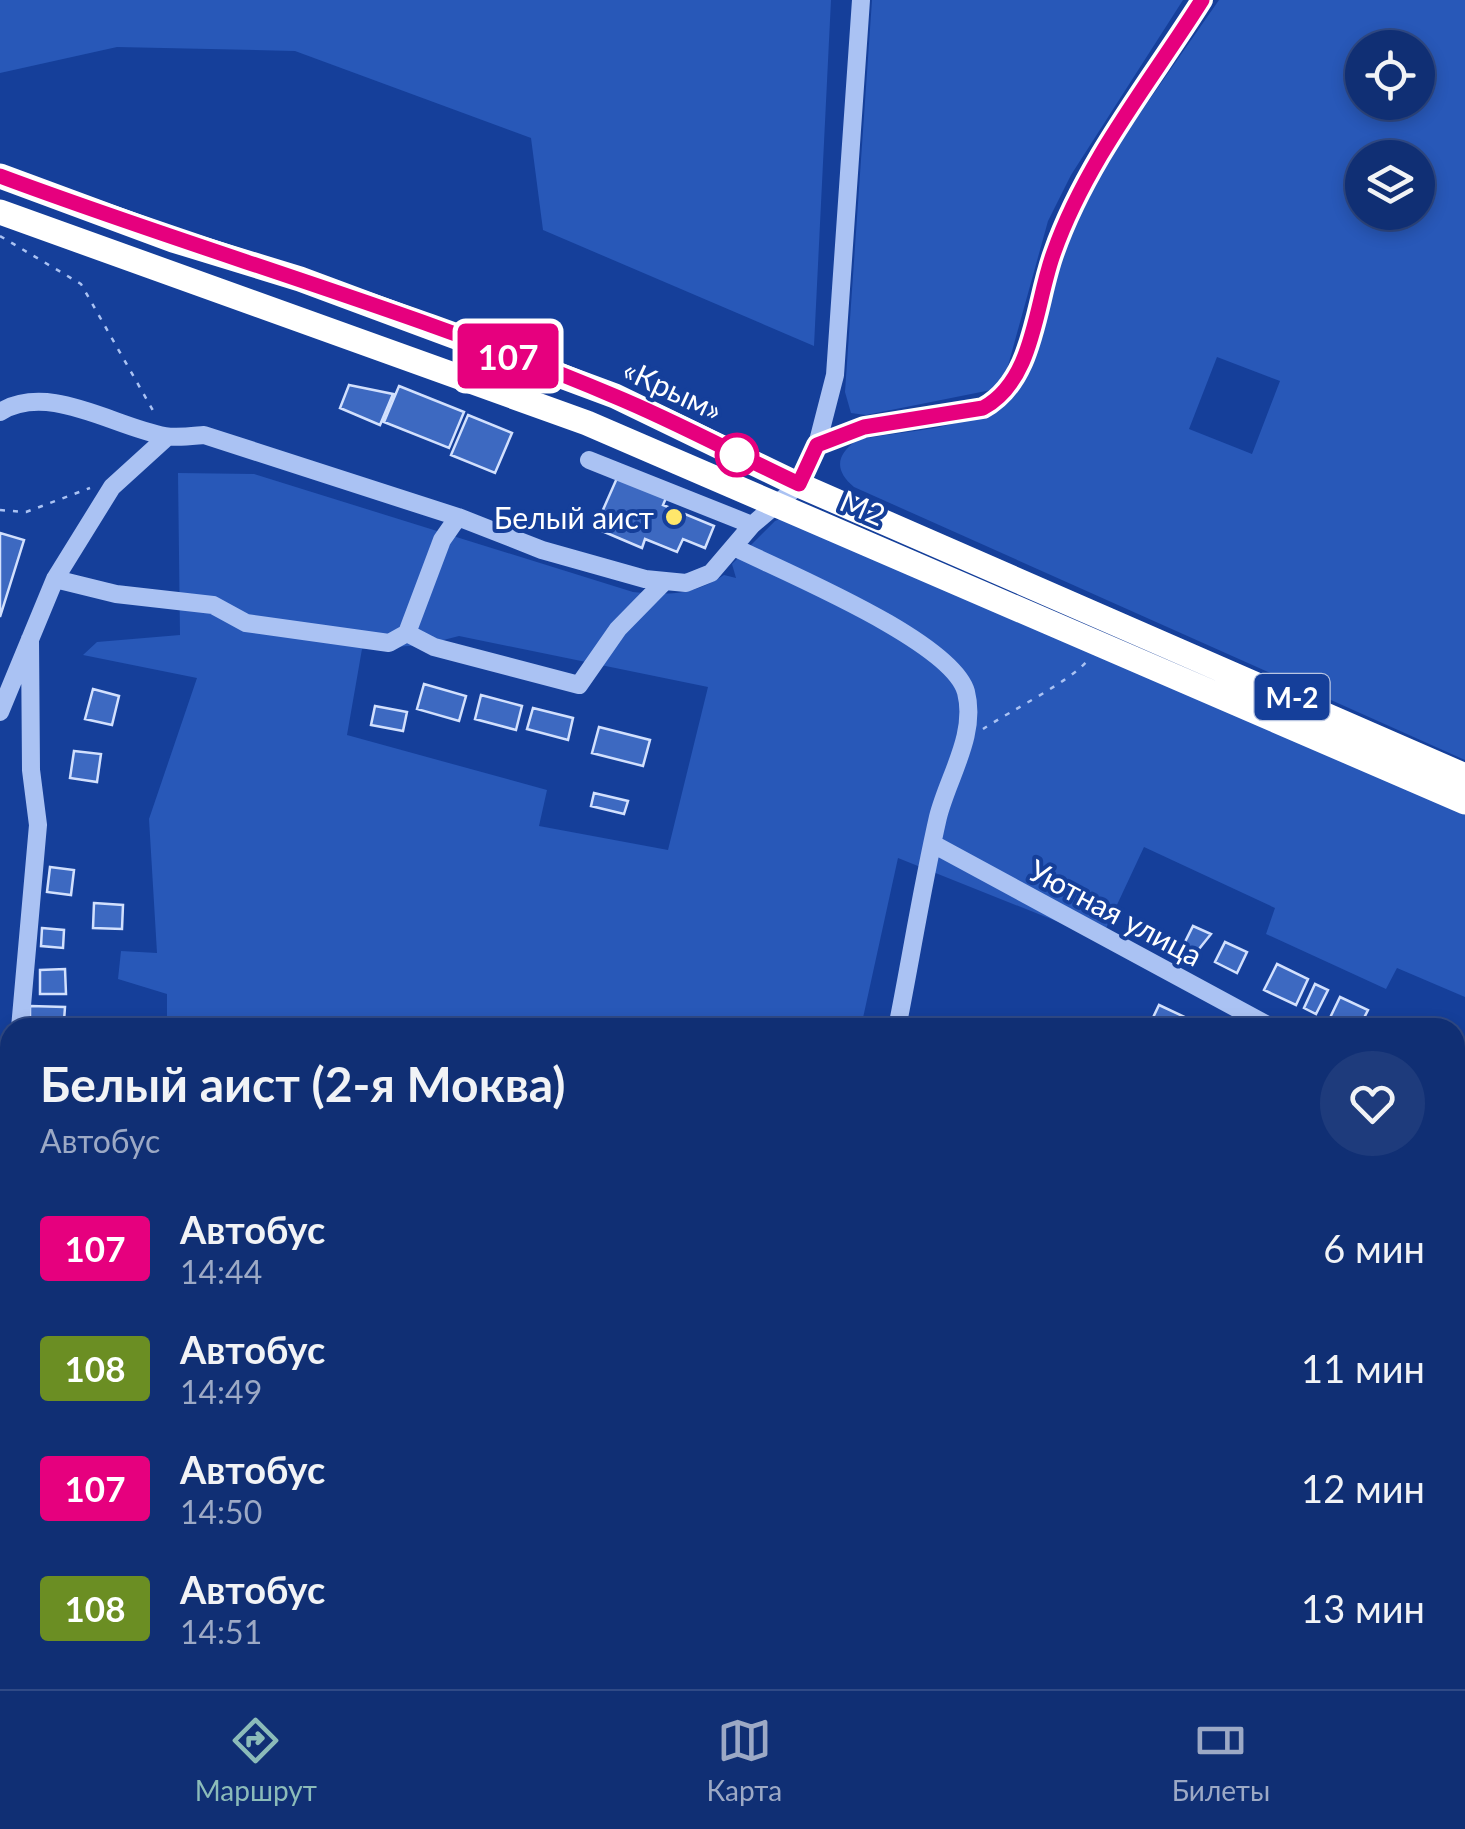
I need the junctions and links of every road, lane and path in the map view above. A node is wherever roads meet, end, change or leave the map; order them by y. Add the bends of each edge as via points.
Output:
1 (861, 0) edge
2 (1202, 0) edge
3 (0, 176) edge
4 (0, 212) edge
5 (0, 236) edge
6 (0, 412) edge
7 (167, 437) junction
8 (817, 445) junction
9 (589, 460) dead end
10 (799, 484) junction
11 (112, 487) junction
12 (776, 505) junction
13 (0, 510) edge
14 (458, 517) junction
15 (752, 525) junction
16 (736, 548) junction
17 (55, 580) junction
18 (666, 581) junction
19 (407, 633) junction
20 (30, 639) junction
21 (1100, 645) junction
22 (0, 712) edge
23 (965, 741) junction
24 (1465, 776) edge
25 (1465, 802) edge
26 (934, 844) junction
27 (21, 1018) edge
28 (899, 1018) edge
29 (1256, 1018) edge

1 - 8 street via 835,375
2 - 8 street via 1065,222 1026,350 1000,398 983,408 864,427
3 - 10 highway, «Крым» / М-2 via 614,396
4 - 12 highway, М2 via 587,423
5 - 7 path via 81,284
6 - 7 street via 48,402
7 - 11 street
7 - 14 street via 204,435
8 - 10 street
9 - 15 street
10 - 12 street
10 - 24 highway, «Крым» / М-2
11 - 13 path via 86,488 26,512
11 - 17 street
12 - 15 street
12 - 21 highway, М2
14 - 18 street via 542,550
14 - 19 street via 442,540
15 - 16 street
16 - 18 street via 711,573 686,583
16 - 23 street via 906,632 945,663 966,691
17 - 19 street via 212,606 246,623 388,643
17 - 20 street
18 - 19 street via 618,629 579,685 434,647
20 - 22 street
20 - 27 street via 38,825
21 - 23 path via 1076,674
21 - 25 highway, М2
23 - 26 street
26 - 28 street
26 - 29 street, Уютная улица

